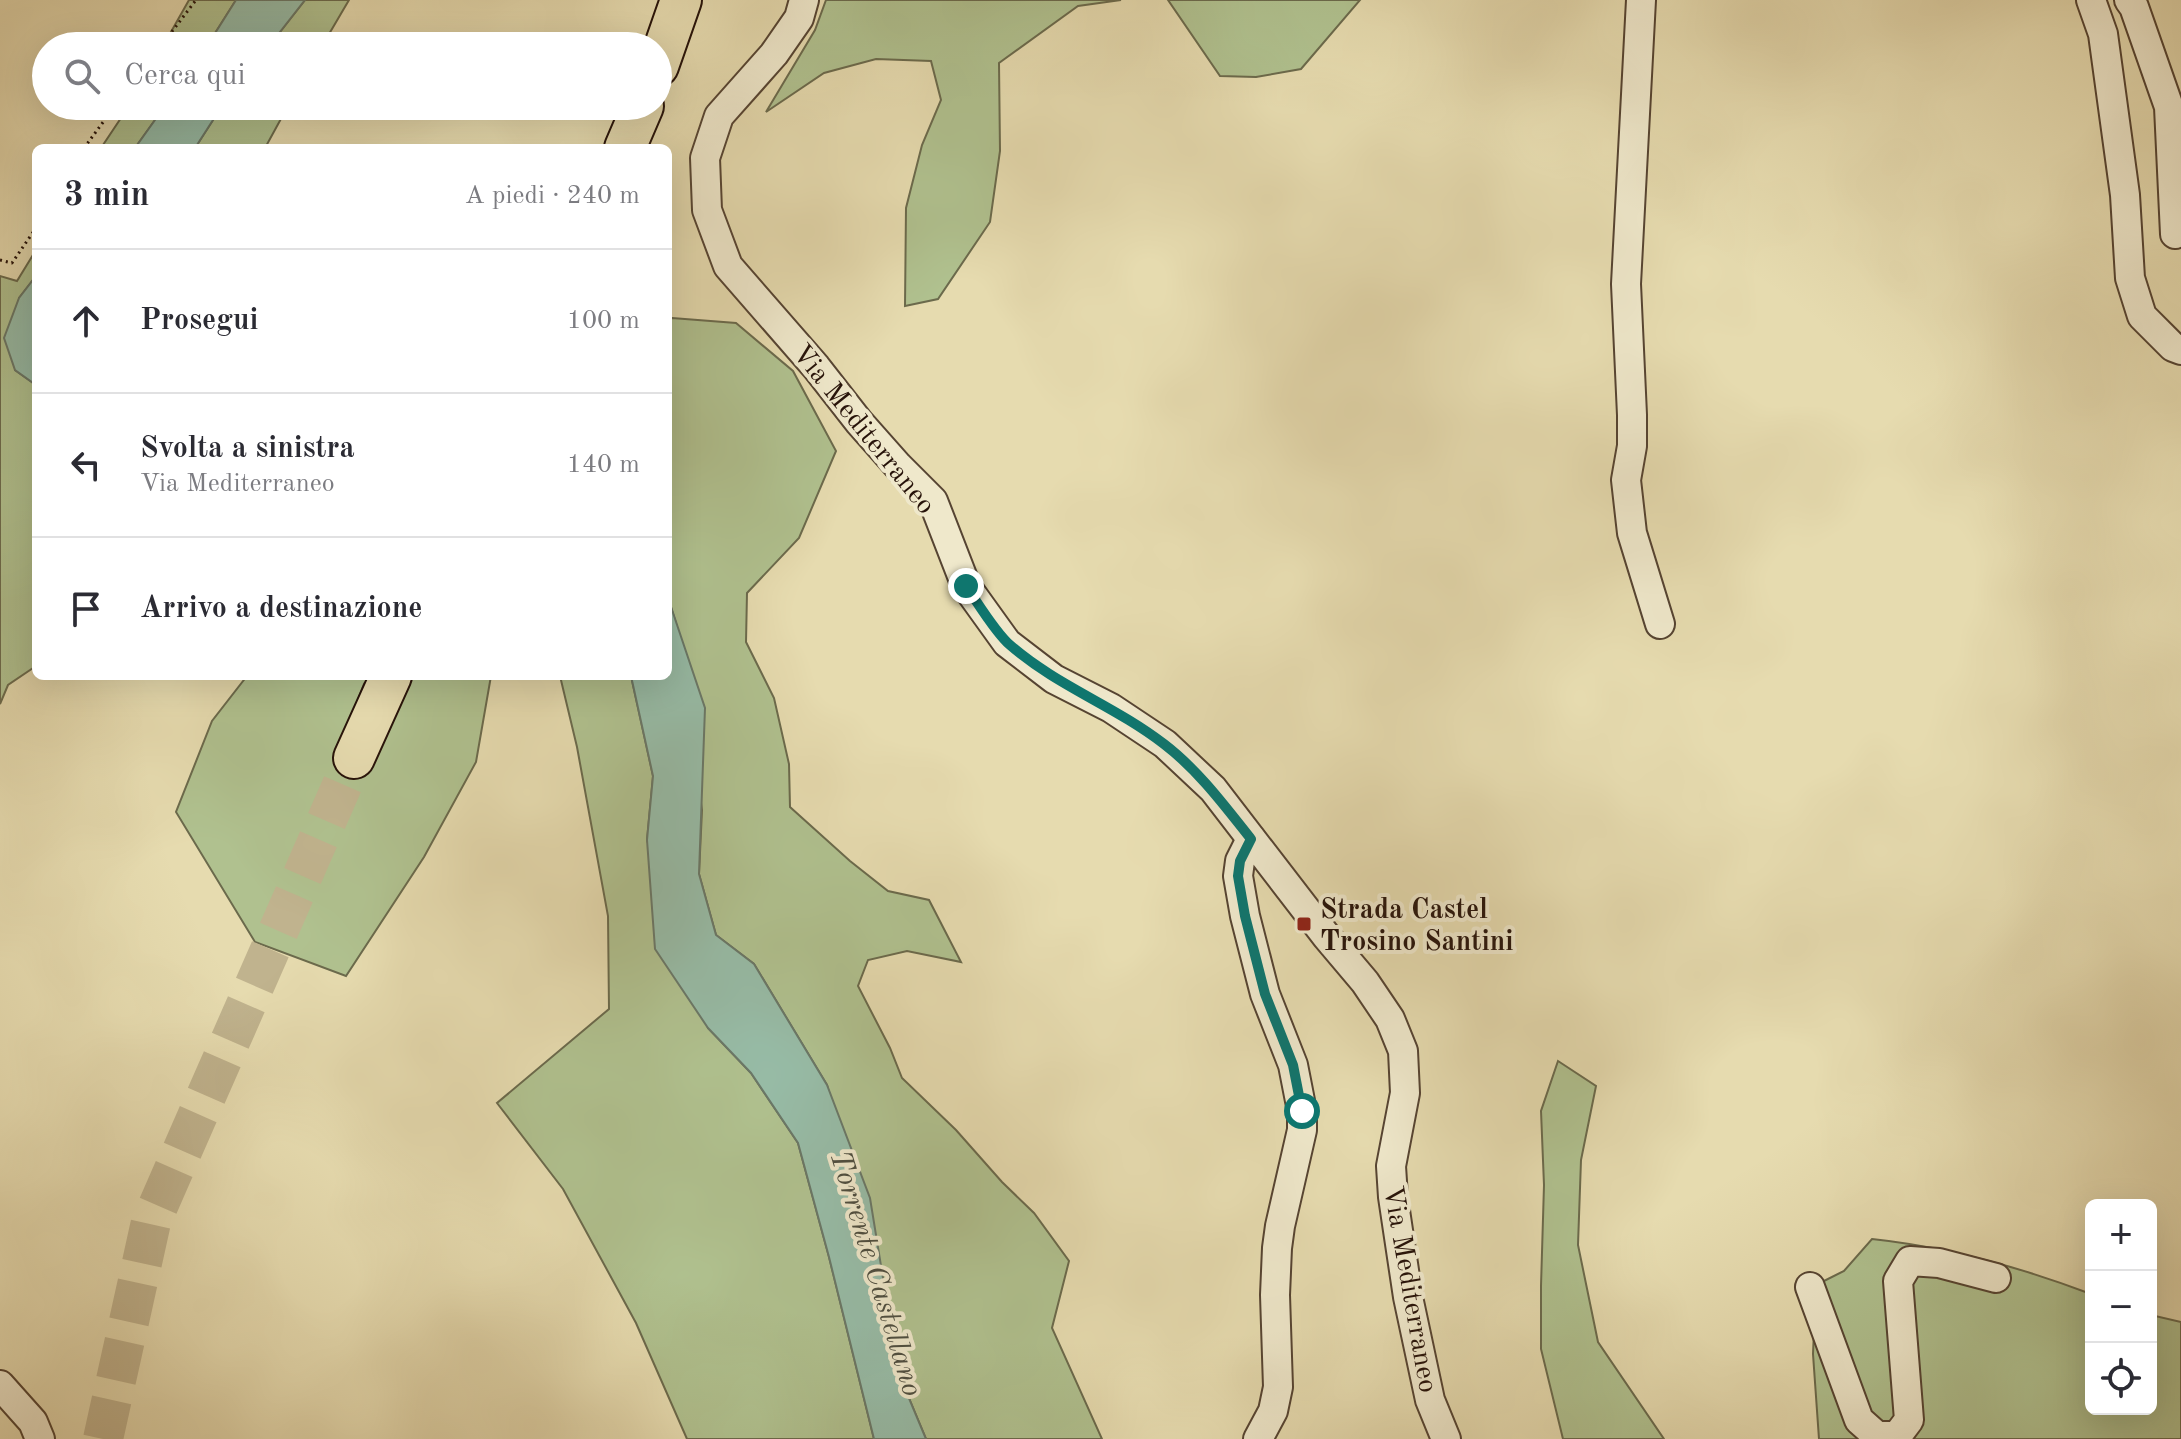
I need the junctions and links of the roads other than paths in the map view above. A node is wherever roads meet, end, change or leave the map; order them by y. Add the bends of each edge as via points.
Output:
1 (681, 0) edge
2 (804, 0) edge
3 (1641, 0) edge
4 (2091, 0) edge
5 (2129, 0) edge
6 (670, 32) edge
7 (637, 120) edge
8 (627, 144) edge
9 (2175, 234) dead end
10 (2181, 350) edge
11 (1660, 624) dead end
12 (387, 686) edge
13 (354, 758) tunnel mouth
14 (1251, 839) junction
15 (1996, 1278) dead end
16 (1810, 1287) dead end
17 (0, 1385) edge
18 (1898, 1438) edge
19 (40, 1439) edge
20 (1258, 1439) edge
21 (1446, 1439) edge

1 - 6 highway
2 - 14 street, Via Mediterraneo via 799,18 774,54 719,116 705,158 707,210 728,266 933,501 966,586 1007,643 1054,679 1165,744 1213,789
3 - 11 street via 1626,284 1632,415 1626,480 1632,533
4 - 10 street via 2103,34 2125,195 2130,278 2142,316
5 - 9 street via 2169,107
7 - 8 highway
12 - 13 highway
14 - 20 street via 1238,876 1245,916 1265,994 1293,1065 1302,1111 1277,1248 1278,1387
14 - 21 street, Via Mediterraneo via 1365,982 1390,1019 1403,1051 1405,1093 1391,1166 1393,1197 1430,1400
15 - 18 street via 1910,1261 1898,1281 1909,1420
16 - 18 street via 1859,1420 1877,1436
17 - 19 street via 33,1422

